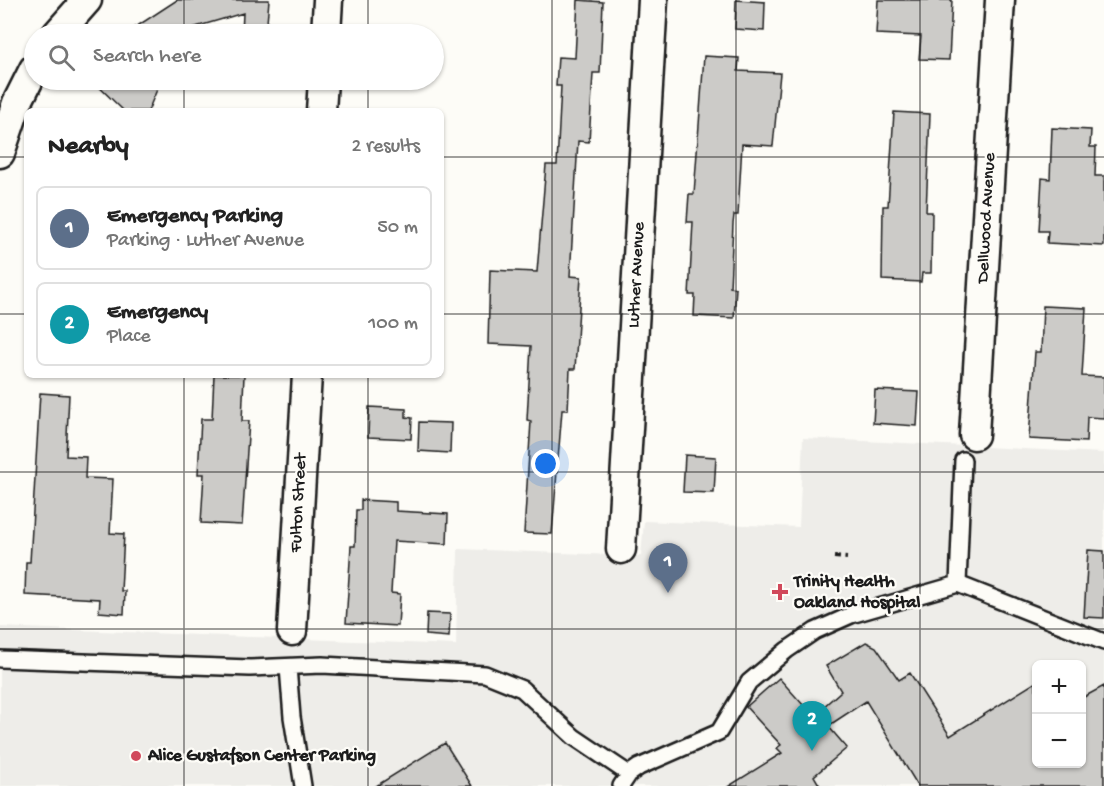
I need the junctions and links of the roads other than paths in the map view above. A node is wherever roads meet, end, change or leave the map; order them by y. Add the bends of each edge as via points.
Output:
1 (87, 0) edge
2 (328, 0) edge
3 (653, 0) edge
4 (999, 0) edge
5 (66, 24) edge
6 (327, 24) edge
7 (24, 89) edge
8 (322, 90) edge
9 (321, 108) edge
10 (0, 153) edge
11 (307, 378) edge
12 (969, 447) joint
13 (621, 549) dead end
14 (958, 584) junction
15 (292, 631) dead end
16 (1104, 642) edge
17 (0, 659) edge
18 (288, 667) junction
19 (625, 780) edge
20 (303, 786) edge

1 - 5 street
2 - 6 street
3 - 13 street, Luther Avenue
4 - 12 street, Dellwood Avenue
7 - 10 street
8 - 9 street
11 - 15 street, Fulton Street
12 - 14 lane
14 - 16 lane
14 - 19 lane via 851,615 815,632 749,682 718,732
17 - 18 lane
18 - 19 lane via 322,665 485,674 522,689
18 - 20 lane

